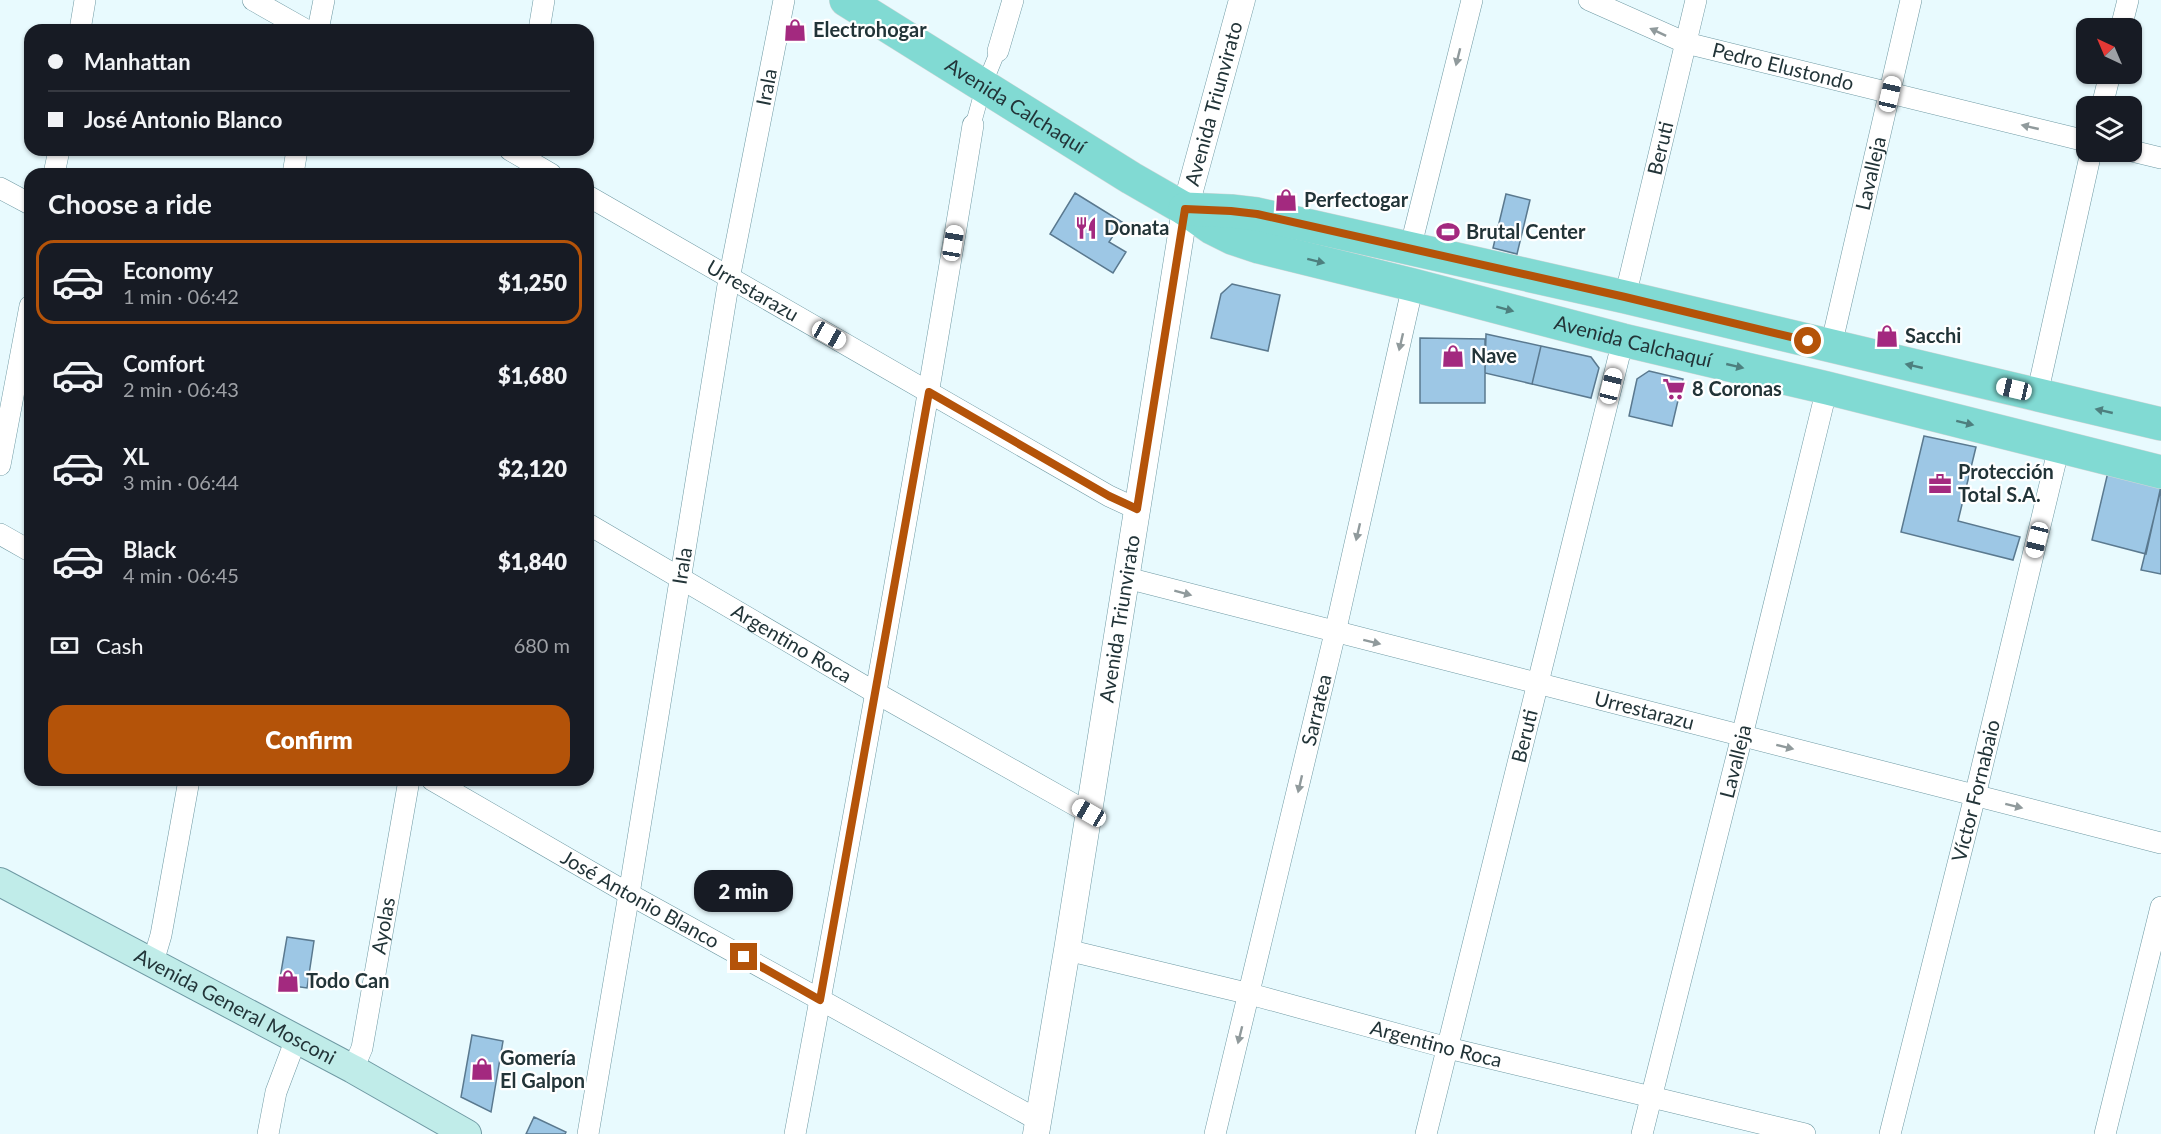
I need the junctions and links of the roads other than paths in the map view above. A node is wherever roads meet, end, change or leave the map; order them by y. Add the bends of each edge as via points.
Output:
1 (85, 0) edge
2 (253, 0) edge
3 (324, 0) edge
4 (544, 0) edge
5 (783, 0) edge
6 (846, 0) edge
7 (1013, 0) edge
8 (1242, 0) edge
9 (1472, 0) edge
10 (1589, 0) edge
11 (1696, 0) edge
12 (1911, 0) edge
13 (2128, 0) edge
14 (2124, 18) edge
15 (81, 24) edge
16 (295, 24) edge
17 (319, 24) edge
18 (540, 24) edge
19 (1686, 43) junction
20 (998, 51) joint
21 (984, 85) junction
22 (1890, 94) junction
23 (972, 125) joint
24 (2076, 139) edge
25 (2142, 153) edge
26 (516, 157) edge
27 (2161, 158) edge
28 (2089, 162) edge
29 (539, 168) edge
30 (0, 188) edge
31 (594, 200) edge
32 (24, 201) edge
33 (1185, 209) junction
34 (1410, 249) junction
35 (729, 279) junction
36 (1413, 285) junction
37 (1625, 297) junction
38 (24, 338) edge
39 (1623, 340) junction
40 (1831, 346) junction
41 (1827, 388) junction
42 (929, 392) junction
43 (2037, 395) junction
44 (2161, 424) edge
45 (2059, 447) junction
46 (0, 465) edge
47 (2161, 472) edge
48 (1137, 509) junction
49 (594, 527) edge
50 (0, 534) edge
51 (24, 548) edge
52 (679, 576) junction
53 (1126, 578) junction
54 (1335, 633) junction
55 (1539, 684) junction
56 (876, 693) junction
57 (1742, 736) junction
58 (188, 786) edge
59 (408, 786) edge
60 (442, 786) edge
61 (1975, 796) junction
62 (1089, 813) junction
63 (2161, 843) edge
64 (0, 882) edge
65 (629, 894) junction
66 (2161, 907) edge
67 (1067, 950) junction
68 (153, 962) junction
69 (1250, 994) junction
70 (820, 1000) junction
71 (296, 1039) junction
72 (1448, 1048) junction
73 (353, 1069) junction
74 (1652, 1096) junction
75 (1037, 1127) edge
76 (267, 1134) edge
77 (467, 1134) edge
78 (588, 1134) edge
79 (795, 1134) edge
80 (1215, 1134) edge
81 (1426, 1134) edge
82 (1642, 1134) edge
83 (1805, 1134) edge
84 (1890, 1134) edge
85 (2106, 1134) edge

1 - 15 street
2 - 16 street
3 - 17 street
4 - 18 street
5 - 35 street, Irala
6 - 21 main road, Avenida Calchaquí
7 - 20 street
8 - 33 street, Avenida Triunvirato
9 -> 34 street
19 -> 10 street, Pedro Elustondo
11 - 19 street, Beruti
12 - 22 street, Lavalleja
13 - 14 street
19 - 22 street, Pedro Elustondo
19 - 37 street, Beruti
20 - 21 street
21 - 23 street
21 - 33 main road, Avenida Calchaquí
24 -> 22 street, Pedro Elustondo
22 - 40 street, Lavalleja
23 - 42 street
25 - 27 street
26 - 29 street
28 - 43 street
30 - 32 street
31 - 35 street, Urrestarazu
33 - 34 main road, Avenida Calchaquí via 1257,214
33 -> 36 main road, Avenida Calchaquí via 1232,238
33 - 48 street, Avenida Triunvirato
34 - 37 main road, Avenida Calchaquí
35 - 42 street, Urrestarazu
35 - 52 street, Irala
36 -> 39 main road, Avenida Calchaquí
36 -> 54 street, Sarratea
37 - 40 main road, Avenida Calchaquí
38 - 46 street
39 -> 41 main road, Avenida Calchaquí
39 - 55 street, Beruti
43 -> 40 main road, Avenida Calchaquí
41 -> 45 main road, Avenida Calchaquí
41 - 57 street, Lavalleja
42 - 48 street, Urrestarazu
42 - 56 street
44 -> 43 main road, Avenida Calchaquí
45 - 47 main road, Avenida Calchaquí
45 - 61 street, Víctor Fornabaio
48 - 53 street, Avenida Triunvirato
49 - 52 street, Argentino Roca
50 - 51 street
52 - 56 street, Argentino Roca
52 - 65 street, Irala
53 -> 54 street, Urrestarazu
53 - 62 street, Avenida Triunvirato
54 -> 55 street, Urrestarazu
54 -> 69 street, Sarratea
55 - 57 street, Urrestarazu
55 - 72 street, Beruti
56 - 62 street, Argentino Roca
56 - 70 street
57 -> 61 street, Urrestarazu
57 - 74 street, Lavalleja
58 - 68 street
59 - 73 street, Ayolas via 362,1048
60 - 65 street, José Antonio Blanco
61 -> 63 street, Urrestarazu
61 - 84 street, Víctor Fornabaio
62 - 67 street, Avenida Triunvirato
64 - 68 main road, Avenida General Mosconi
65 - 70 street, José Antonio Blanco
65 - 78 street, Irala
66 - 85 street
67 - 69 street, Argentino Roca
67 - 75 street, Avenida Triunvirato
68 - 71 main road, Avenida General Mosconi
69 - 72 street, Argentino Roca
69 -> 80 street, Sarratea
70 - 75 street, José Antonio Blanco
70 - 79 street
71 - 73 main road, Avenida General Mosconi
71 - 76 street via 276,1092
72 - 74 street, Argentino Roca
72 - 81 street, Beruti
73 - 77 main road, Avenida General Mosconi
74 - 82 street, Lavalleja
74 - 83 street, Argentino Roca

